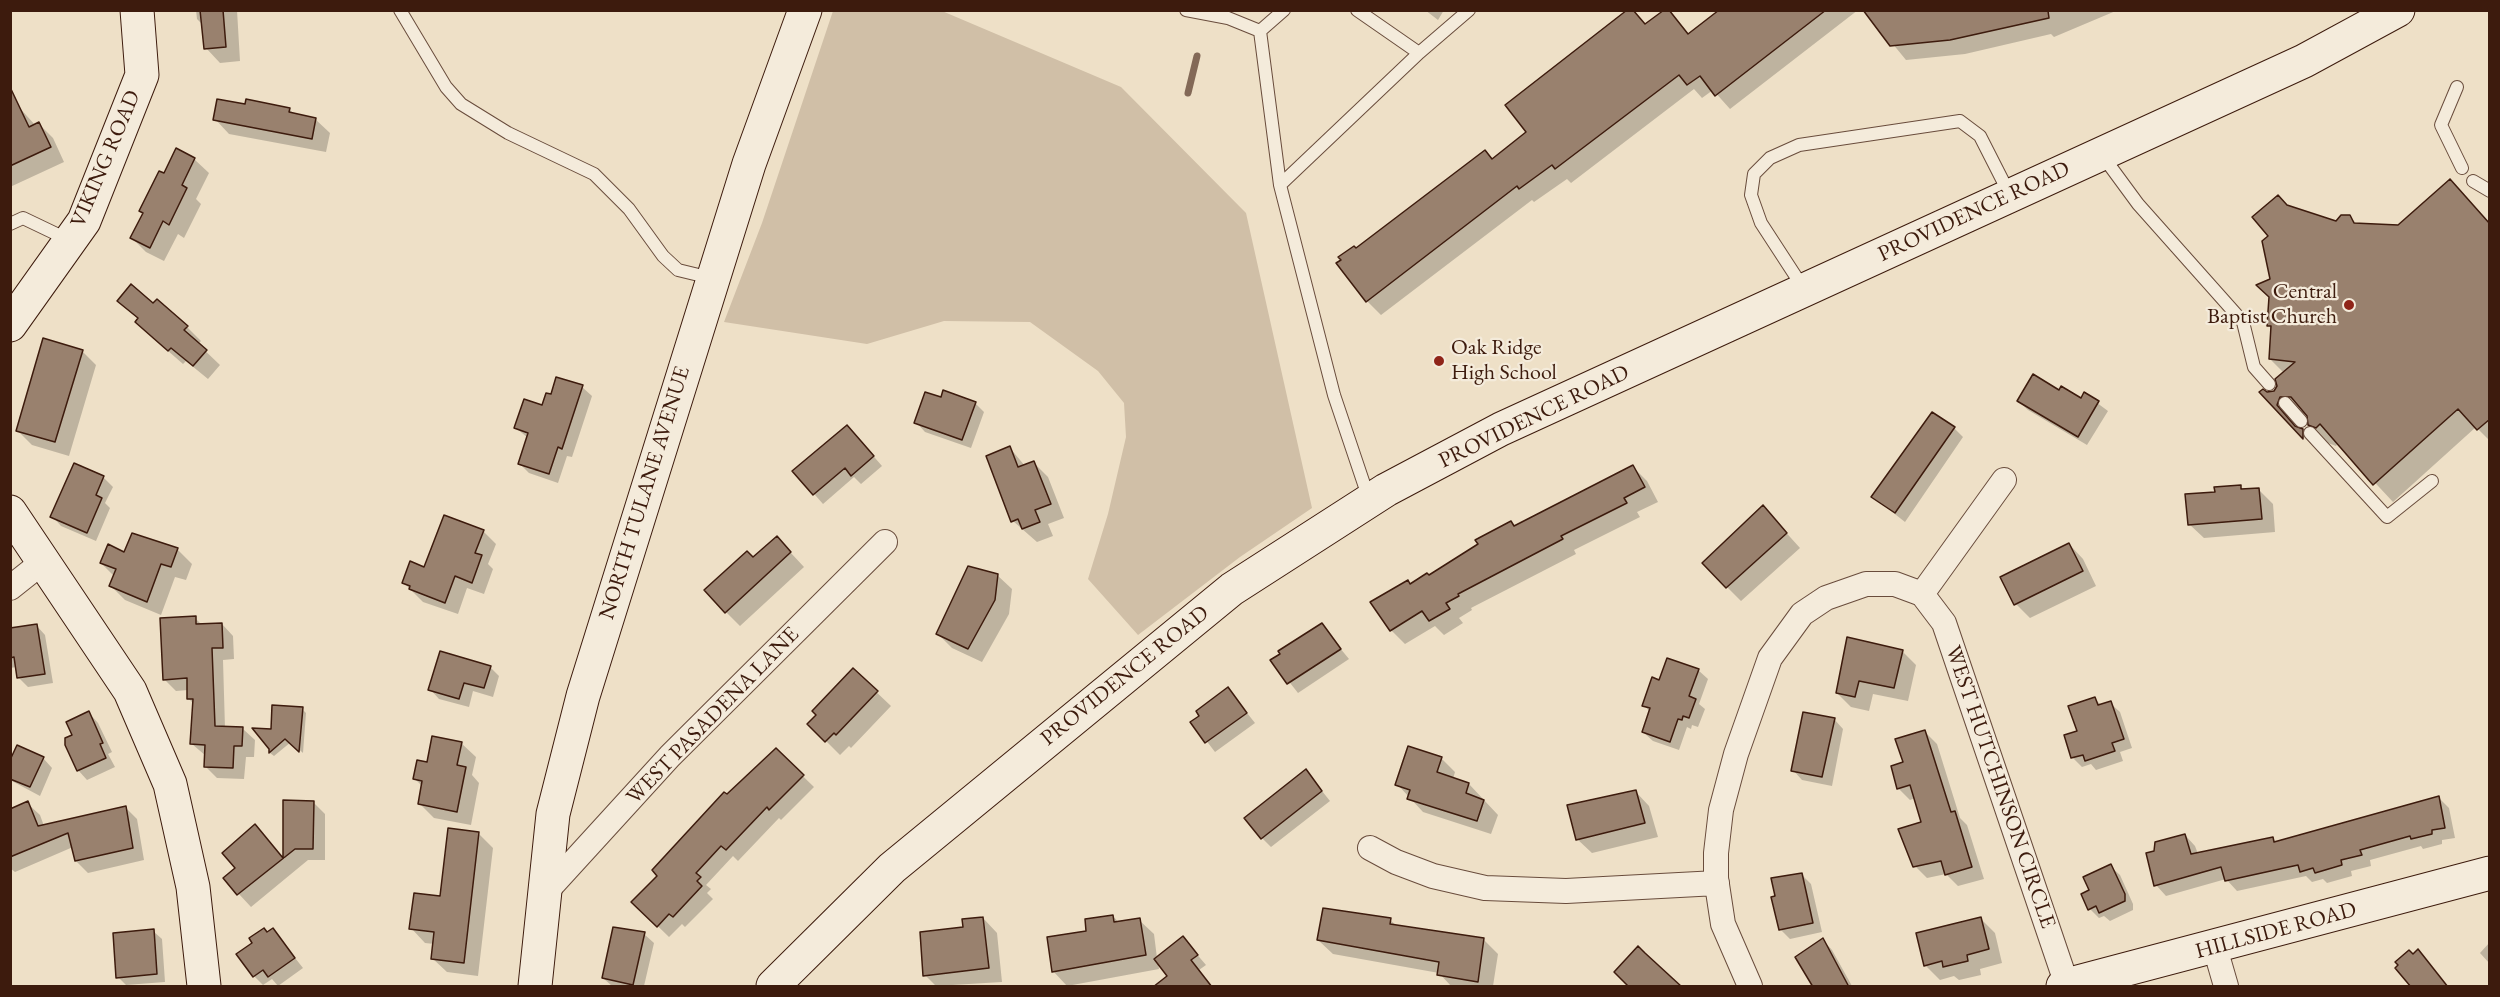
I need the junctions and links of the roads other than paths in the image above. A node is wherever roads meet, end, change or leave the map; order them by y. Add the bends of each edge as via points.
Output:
1 (137, 10) edge
2 (400, 10) edge
3 (805, 10) edge
4 (1186, 10) edge
5 (1284, 10) edge
6 (1357, 10) edge
7 (1469, 10) edge
8 (2398, 10) edge
9 (1260, 31) junction
10 (1419, 53) junction
11 (2457, 87) dead end
12 (2101, 154) junction
13 (2462, 168) dead end
14 (2473, 181) dead end
15 (1280, 185) junction
16 (2490, 191) edge
17 (2010, 195) junction
18 (10, 224) edge
19 (70, 241) junction
20 (712, 278) junction
21 (1805, 290) junction
22 (10, 325) edge
23 (2269, 384) dead end
24 (2284, 404) dead end
25 (2301, 422) dead end
26 (2310, 433) dead end
27 (2004, 480) dead end
28 (2432, 482) dead end
29 (1369, 500) junction
30 (10, 512) edge
31 (885, 542) dead end
32 (44, 561) junction
33 (10, 588) edge
34 (1922, 594) junction
35 (1370, 849) dead end
36 (2490, 873) edge
37 (1717, 882) junction
38 (544, 894) junction
39 (2216, 948) junction
40 (2065, 986) edge
41 (204, 987) edge
42 (535, 987) edge
43 (773, 987) edge
44 (1750, 987) edge
45 (2226, 987) edge

1 - 19 street, VIKING ROAD via 142,75 84,221
2 - 20 lane via 446,87 461,104 508,133 594,174 629,209 678,270
3 - 20 street, NORTH TULANE AVENUE
4 - 9 lane via 1228,18
5 - 9 lane
6 - 10 lane
7 - 10 lane
8 - 12 street, PROVIDENCE ROAD via 2304,61
9 - 15 lane
10 - 15 lane
11 - 13 lane via 2441,125
12 - 17 street, PROVIDENCE ROAD
12 - 23 lane via 2138,204 2243,322 2254,367
14 - 16 lane
15 - 29 lane via 1334,395
17 - 21 street, PROVIDENCE ROAD
17 - 21 lane via 1980,136 1960,121 1799,145 1770,158 1754,174 1751,195 1761,222
18 - 19 lane via 23,218
19 - 22 street, VIKING ROAD
20 - 38 street, NORTH TULANE AVENUE via 583,696 554,814
21 - 29 street, PROVIDENCE ROAD via 1501,429
24 - 25 lane
26 - 28 lane via 2387,517
27 - 34 street
29 - 43 street, PROVIDENCE ROAD via 1232,589 1039,746 892,868
30 - 32 street
31 - 38 street, WEST PASADENA LANE via 670,756
32 - 33 street
32 - 41 street via 130,691 170,784 193,887
34 - 37 street via 1895,584 1866,584 1826,598 1802,614 1770,658 1721,810
34 - 40 street, WEST HUTCHINSON CIRCLE via 1944,623
35 - 37 street via 1433,876 1485,888 1566,891
36 - 39 street, HILLSIDE ROAD
37 - 44 street via 1723,924
38 - 42 street, NORTH TULANE AVENUE
39 - 40 street, HILLSIDE ROAD
39 - 45 street

